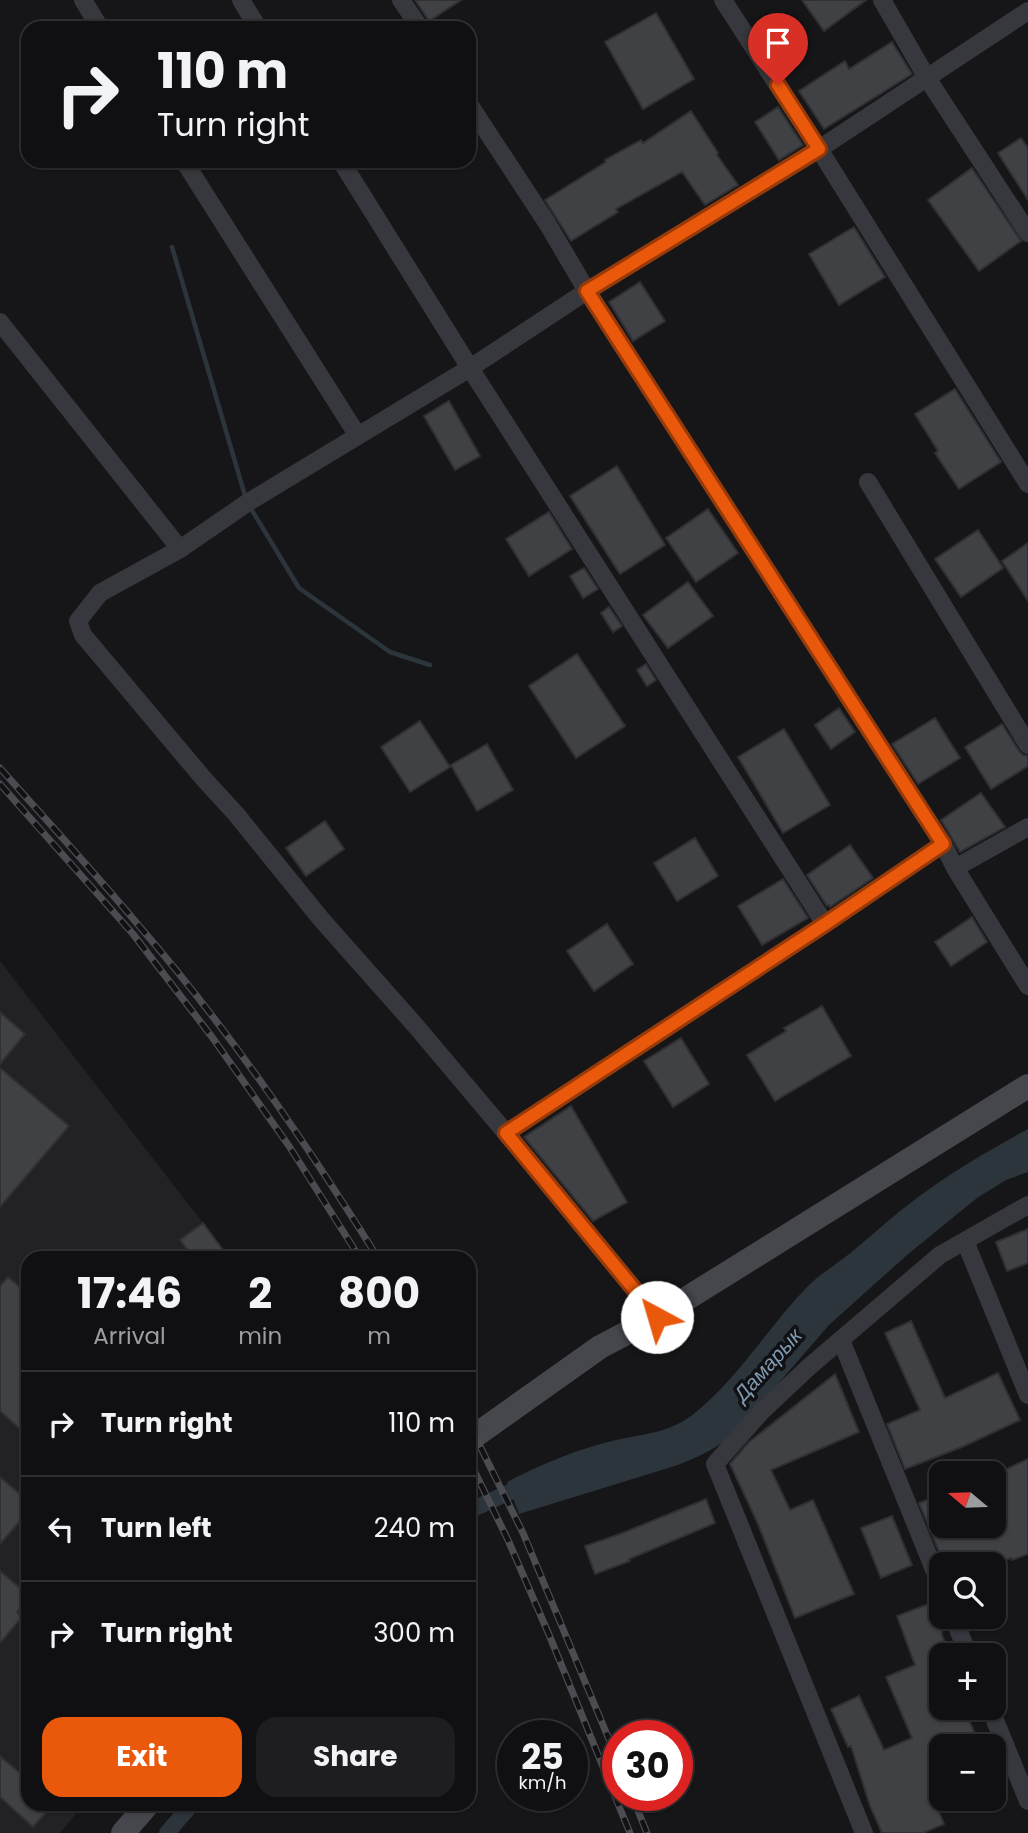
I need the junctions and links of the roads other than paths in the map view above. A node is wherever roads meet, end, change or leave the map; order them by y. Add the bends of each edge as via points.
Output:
1 (83, 0) edge
2 (241, 0) edge
3 (401, 0) edge
4 (723, 0) edge
5 (882, 0) edge
6 (1028, 11) edge
7 (96, 21) edge
8 (254, 21) edge
9 (415, 21) edge
10 (927, 78) junction
11 (476, 115) edge
12 (819, 149) junction
13 (188, 168) edge
14 (345, 168) edge
15 (1028, 233) edge
16 (587, 291) junction
17 (0, 322) edge
18 (470, 368) junction
19 (358, 436) junction
20 (868, 482) dead end
21 (1028, 484) edge
22 (180, 549) junction
23 (1028, 745) edge
24 (1028, 827) edge
25 (943, 844) junction
26 (955, 868) junction
27 (825, 924) junction
28 (1028, 986) edge
29 (1028, 1086) edge
30 (506, 1133) junction
31 (1028, 1205) edge
32 (965, 1241) junction
33 (657, 1317) junction
34 (841, 1340) junction
35 (1028, 1395) edge
36 (476, 1435) edge
37 (929, 1556) edge
38 (995, 1720) edge
39 (1028, 1801) edge
40 (142, 1811) edge
41 (123, 1833) edge
42 (864, 1833) edge

1 - 7 street
2 - 8 street
3 - 9 street
4 - 12 street
5 - 10 street
6 - 10 street
10 - 12 street
10 - 15 street
11 - 16 street
12 - 16 street
12 - 21 street
13 - 19 street
14 - 18 street
16 - 18 street
16 - 25 street
17 - 22 street
18 - 19 street
18 - 27 street
19 - 22 street
20 - 23 street
22 - 30 street via 100,593 78,621 83,635
24 - 26 street
25 - 26 street
25 - 27 street
26 - 28 street
27 - 30 street
29 - 33 main road
30 - 33 street
31 - 32 street
32 - 34 street via 940,1255
32 - 35 street
33 - 36 main road via 600,1347
34 - 37 street
34 - 42 street via 761,1412 715,1464
38 - 39 street
40 - 41 main road

